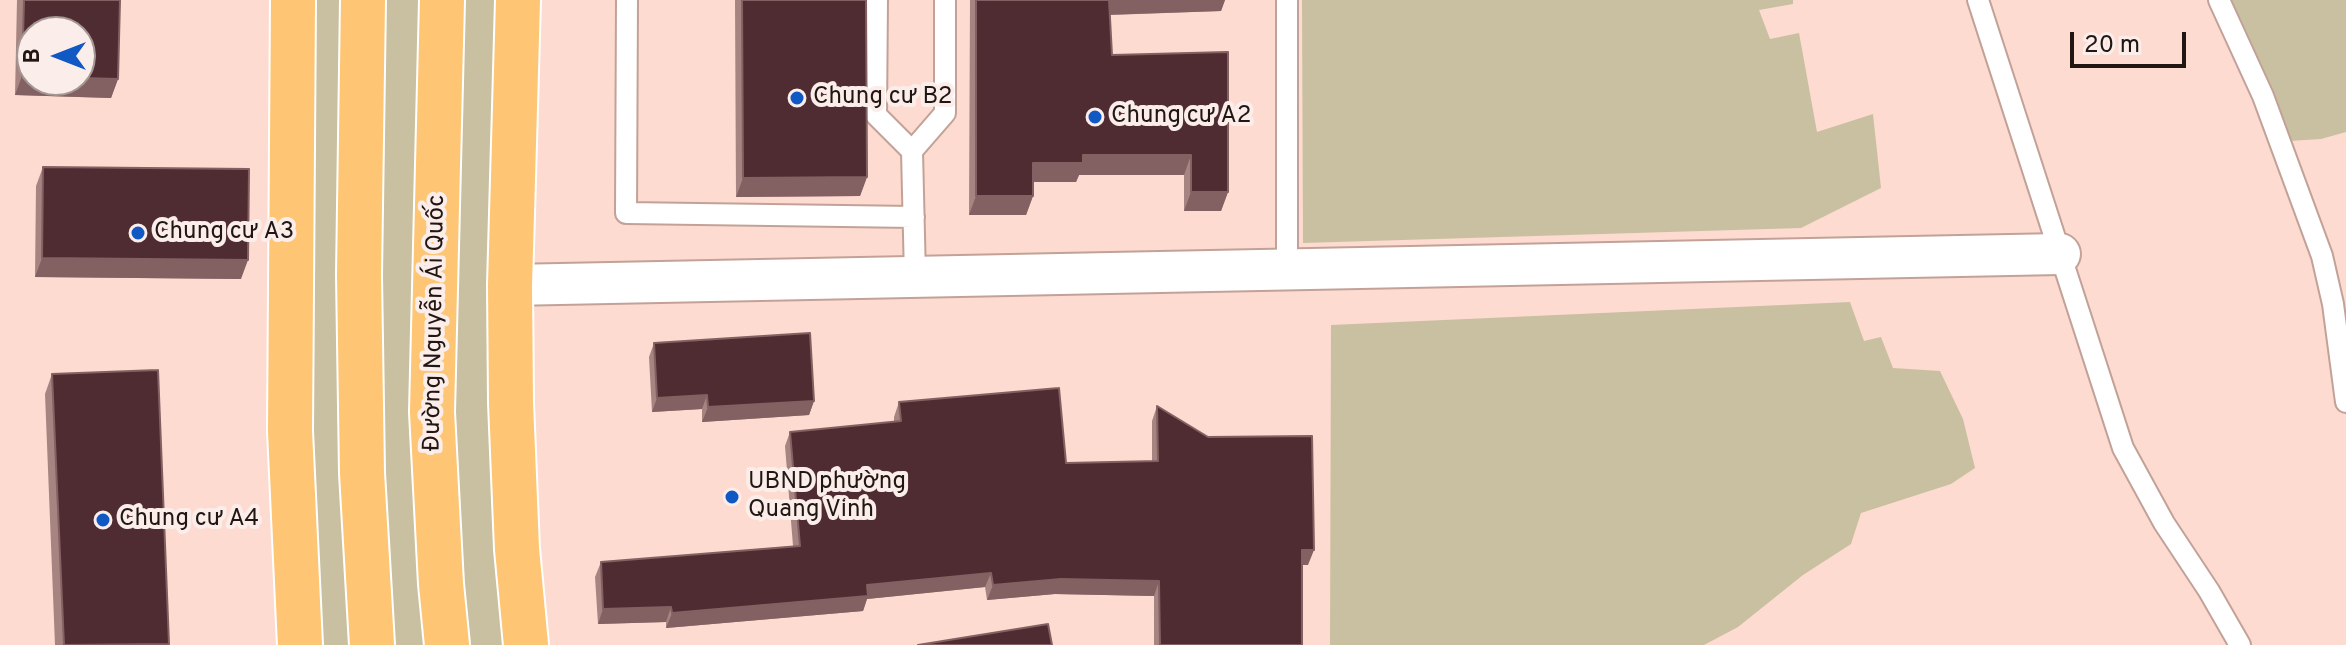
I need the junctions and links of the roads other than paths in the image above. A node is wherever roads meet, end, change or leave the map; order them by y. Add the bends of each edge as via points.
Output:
1 (293, 0) edge
2 (363, 0) edge
3 (442, 0) edge
4 (518, 0) edge
5 (627, 0) edge
6 (877, 0) edge
7 (945, 0) edge
8 (1287, 0) edge
9 (1978, 0) edge
10 (2219, 0) edge
11 (912, 151) junction
12 (914, 217) junction
13 (2060, 254) junction
14 (1287, 271) junction
15 (915, 277) junction
16 (510, 285) junction
17 (2343, 351) edge
18 (2346, 402) edge
19 (300, 645) edge
20 (372, 645) edge
21 (447, 645) edge
22 (526, 645) edge
23 (2240, 645) edge

1 - 19 main road via 290,431
2 - 20 main road via 359,305
3 - 21 main road, Đường Nguyễn Ái Quốc via 432,412
4 - 16 main road
5 - 12 lane via 626,213
6 - 11 lane via 876,115
7 - 11 lane via 945,113
8 - 14 lane
9 - 13 lane
10 - 17 lane via 2263,96 2322,256
11 - 12 lane
12 - 15 lane
13 - 14 street
13 - 23 lane via 2123,448
14 - 15 street
15 - 16 street
16 - 22 main road via 517,549
17 - 18 lane

